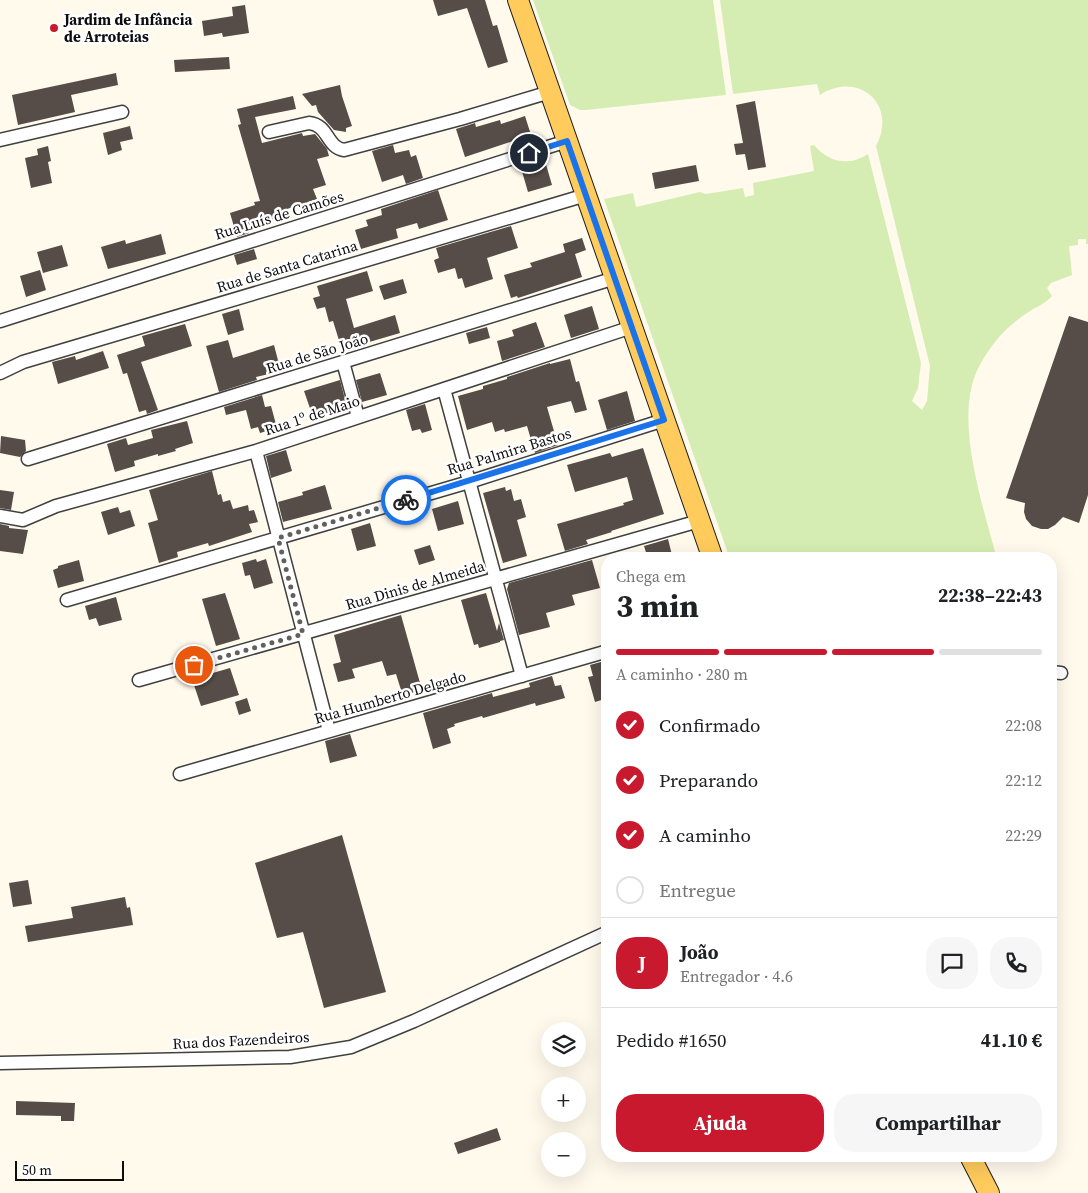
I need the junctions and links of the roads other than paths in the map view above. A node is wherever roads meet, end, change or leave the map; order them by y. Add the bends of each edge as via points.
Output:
1 (518, 0) edge
2 (550, 92) junction
3 (122, 112) dead end
4 (269, 132) dead end
5 (0, 140) edge
6 (567, 141) junction
7 (586, 195) junction
8 (615, 278) junction
9 (0, 320) edge
10 (632, 327) junction
11 (343, 362) junction
12 (0, 374) edge
13 (444, 389) junction
14 (358, 417) junction
15 (664, 420) junction
16 (256, 451) junction
17 (28, 460) dead end
18 (469, 482) junction
19 (0, 516) edge
20 (699, 521) junction
21 (278, 538) junction
22 (710, 552) edge
23 (496, 579) junction
24 (67, 600) dead end
25 (303, 634) junction
26 (601, 653) edge
27 (522, 676) junction
28 (139, 680) dead end
29 (329, 731) junction
30 (180, 774) dead end
31 (601, 935) edge
32 (0, 1063) edge
33 (973, 1162) edge
34 (989, 1193) edge

1 - 2 main road
2 - 4 street via 344,150 334,146 315,124
2 - 6 main road
3 - 5 street
6 - 7 main road
6 - 9 street, Rua Luís de Camões
7 - 8 main road
7 - 12 street, Rua de Santa Catarina via 23,362
8 - 10 main road
8 - 11 street, Rua de São João
10 - 13 street, Rua 1º de Maio
10 - 15 main road
11 - 14 street
11 - 17 street, Rua de São João
13 - 14 street, Rua 1º de Maio
13 - 18 street
14 - 16 street, Rua 1º de Maio
15 - 18 street, Rua Palmira Bastos
15 - 20 main road
16 - 19 street, Rua 1º de Maio via 56,506 23,520
16 - 21 street
18 - 21 street, Rua Palmira Bastos
18 - 23 street
20 - 22 main road
20 - 23 street, Rua Dinis de Almeida
21 - 24 street, Rua Palmira Bastos
21 - 25 street
23 - 25 street, Rua Dinis de Almeida
23 - 27 street
25 - 28 street, Rua Dinis de Almeida
25 - 29 street
26 - 27 street, Rua Humberto Delgado
27 - 29 street, Rua Humberto Delgado
29 - 30 street, Rua Humberto Delgado
31 - 32 street, Rua dos Fazendeiros via 351,1047 290,1056
33 - 34 main road

